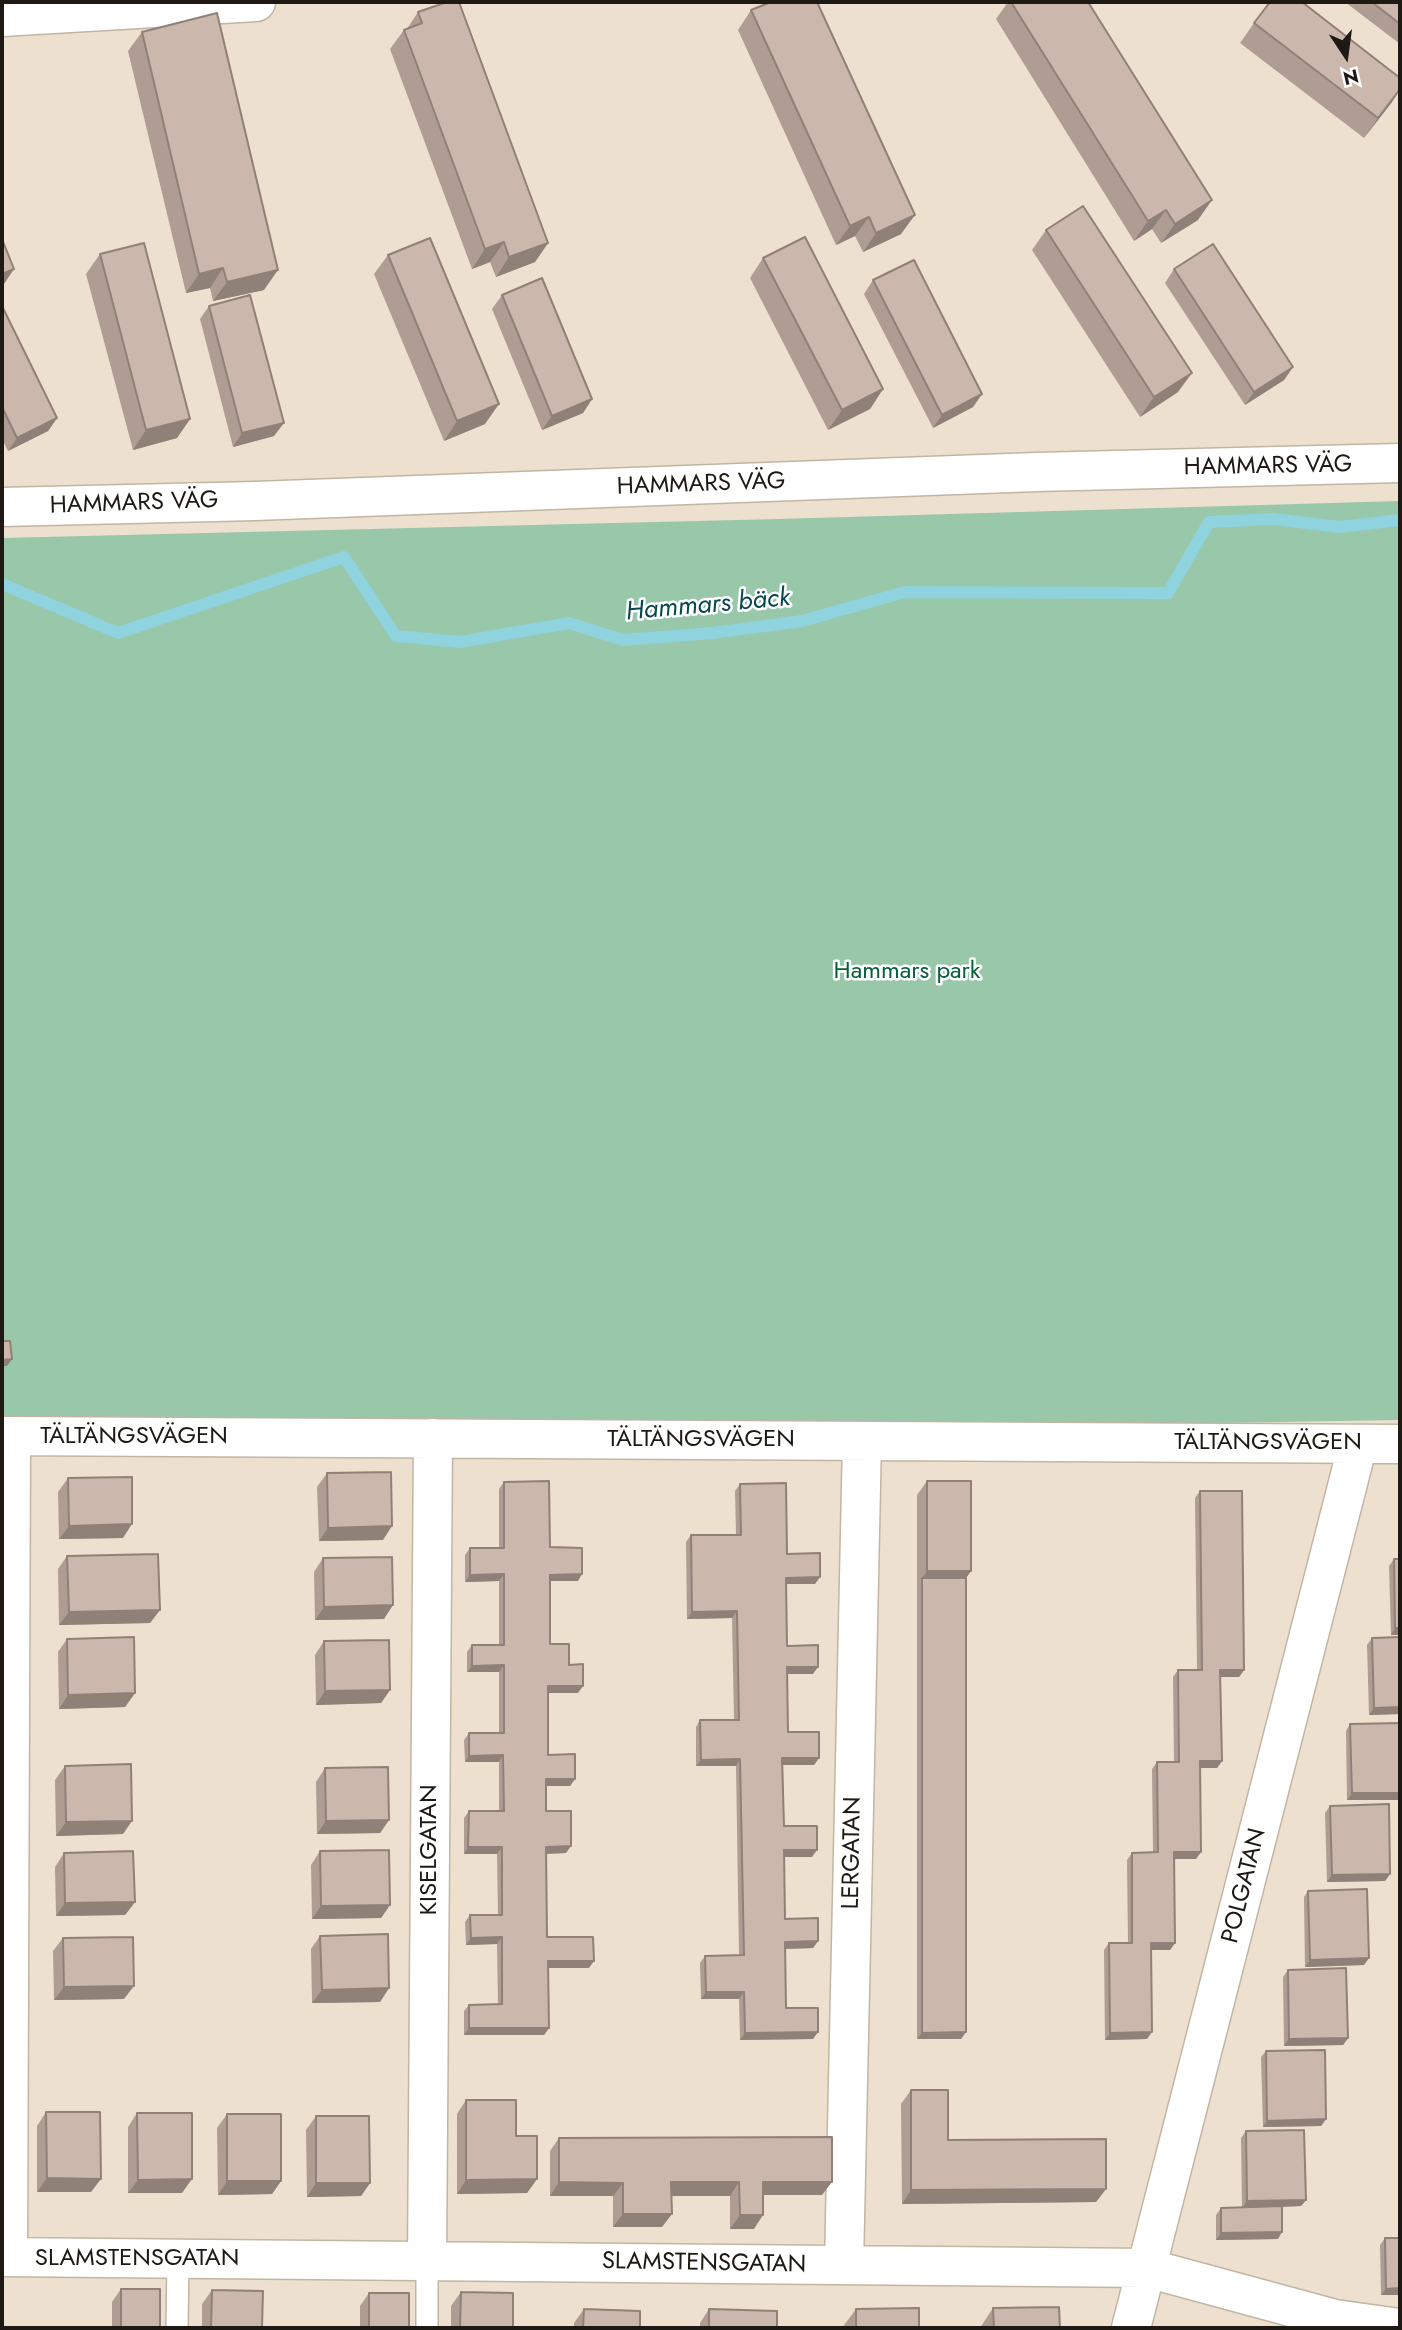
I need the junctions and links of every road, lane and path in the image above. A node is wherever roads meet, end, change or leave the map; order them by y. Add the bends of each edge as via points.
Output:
1 (256, 2) edge
2 (2, 17) edge
3 (1400, 463) edge
4 (2, 507) edge
5 (6, 1436) edge
6 (433, 1438) junction
7 (862, 1441) junction
8 (1358, 1444) junction
9 (1400, 1444) edge
10 (5, 2258) edge
11 (178, 2259) junction
12 (427, 2261) junction
13 (844, 2265) junction
14 (1147, 2268) junction
15 (177, 2328) edge
16 (427, 2328) edge
17 (1130, 2328) edge
18 (1399, 2328) edge

1 - 2 street
3 - 4 street, HAMMARS VÄG
5 - 6 street, TÄLTÄNGSVÄGEN
5 - 10 street
6 - 7 street, TÄLTÄNGSVÄGEN
6 - 12 street, KISELGATAN
7 - 8 street, TÄLTÄNGSVÄGEN
7 - 13 street, LERGATAN
8 - 9 street, TÄLTÄNGSVÄGEN
8 - 14 street, POLGATAN
10 - 11 street, SLAMSTENSGATAN
11 - 12 street, SLAMSTENSGATAN
11 - 15 lane
12 - 13 street, SLAMSTENSGATAN
12 - 16 lane
13 - 14 street, SLAMSTENSGATAN
14 - 17 street, POLGATAN
14 - 18 street, SLAMSTENSGATAN via 1335,2319

